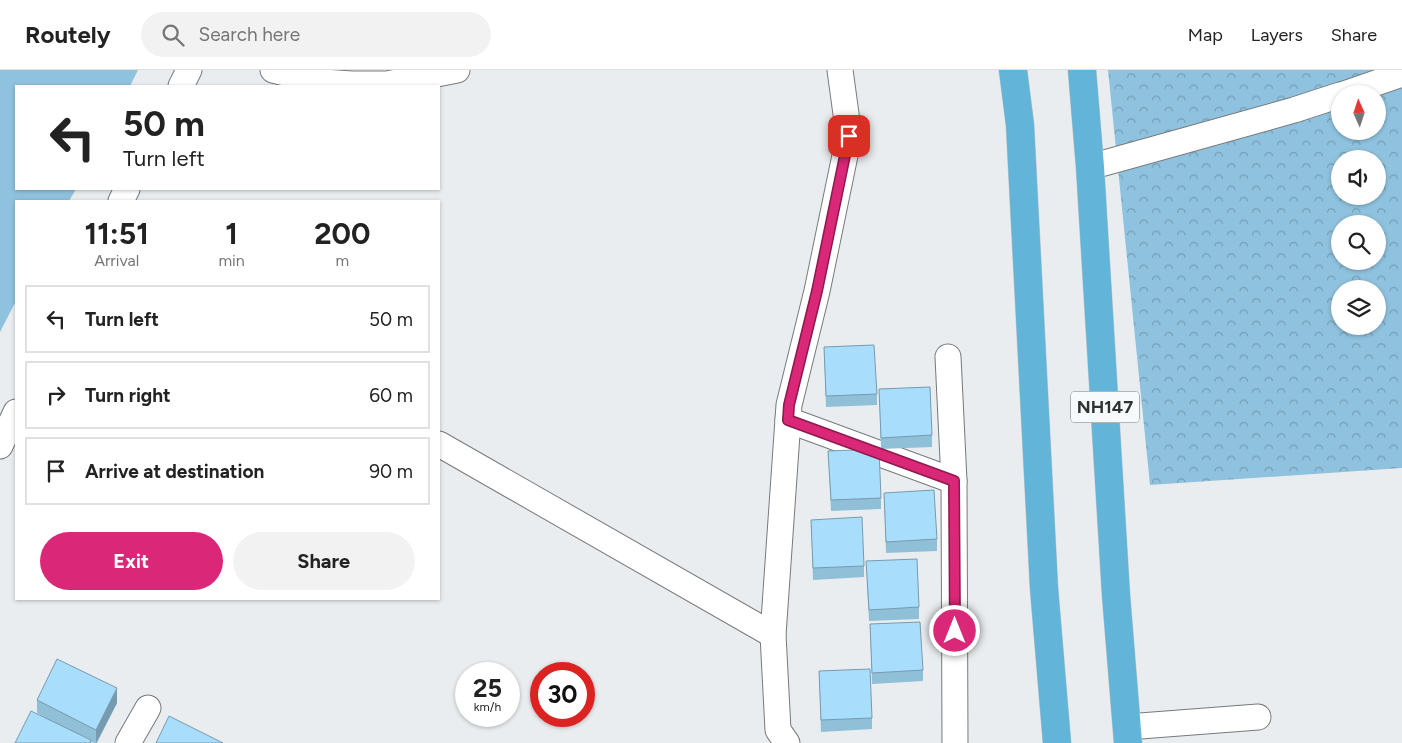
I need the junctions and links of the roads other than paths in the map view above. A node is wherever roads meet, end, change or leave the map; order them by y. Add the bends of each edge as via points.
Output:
1 (189, 70) edge
2 (273, 70) edge
3 (458, 70) edge
4 (840, 70) edge
5 (1013, 70) edge
6 (1082, 70) edge
7 (1402, 74) edge
8 (182, 85) edge
9 (1370, 85) edge
10 (1331, 98) edge
11 (1090, 167) junction
12 (948, 357) dead end
13 (15, 414) edge
14 (788, 420) junction
15 (440, 445) edge
16 (0, 446) edge
17 (954, 481) junction
18 (773, 635) junction
19 (148, 708) dead end
20 (1258, 717) dead end
21 (1127, 735) edge
22 (128, 743) edge
23 (787, 743) edge
24 (956, 743) edge
25 (1056, 743) edge

1 - 8 street
2 - 3 street via 323,82 387,84
4 - 14 street via 849,136
5 - 25 highway via 1020,124 1044,588
6 - 11 highway, NH147
7 - 9 street
10 - 11 street
11 - 21 highway, NH147
12 - 17 street
13 - 16 street
14 - 17 street
14 - 18 street
15 - 18 street
17 - 24 street
18 - 23 street via 778,730
19 - 22 street
20 - 21 street

